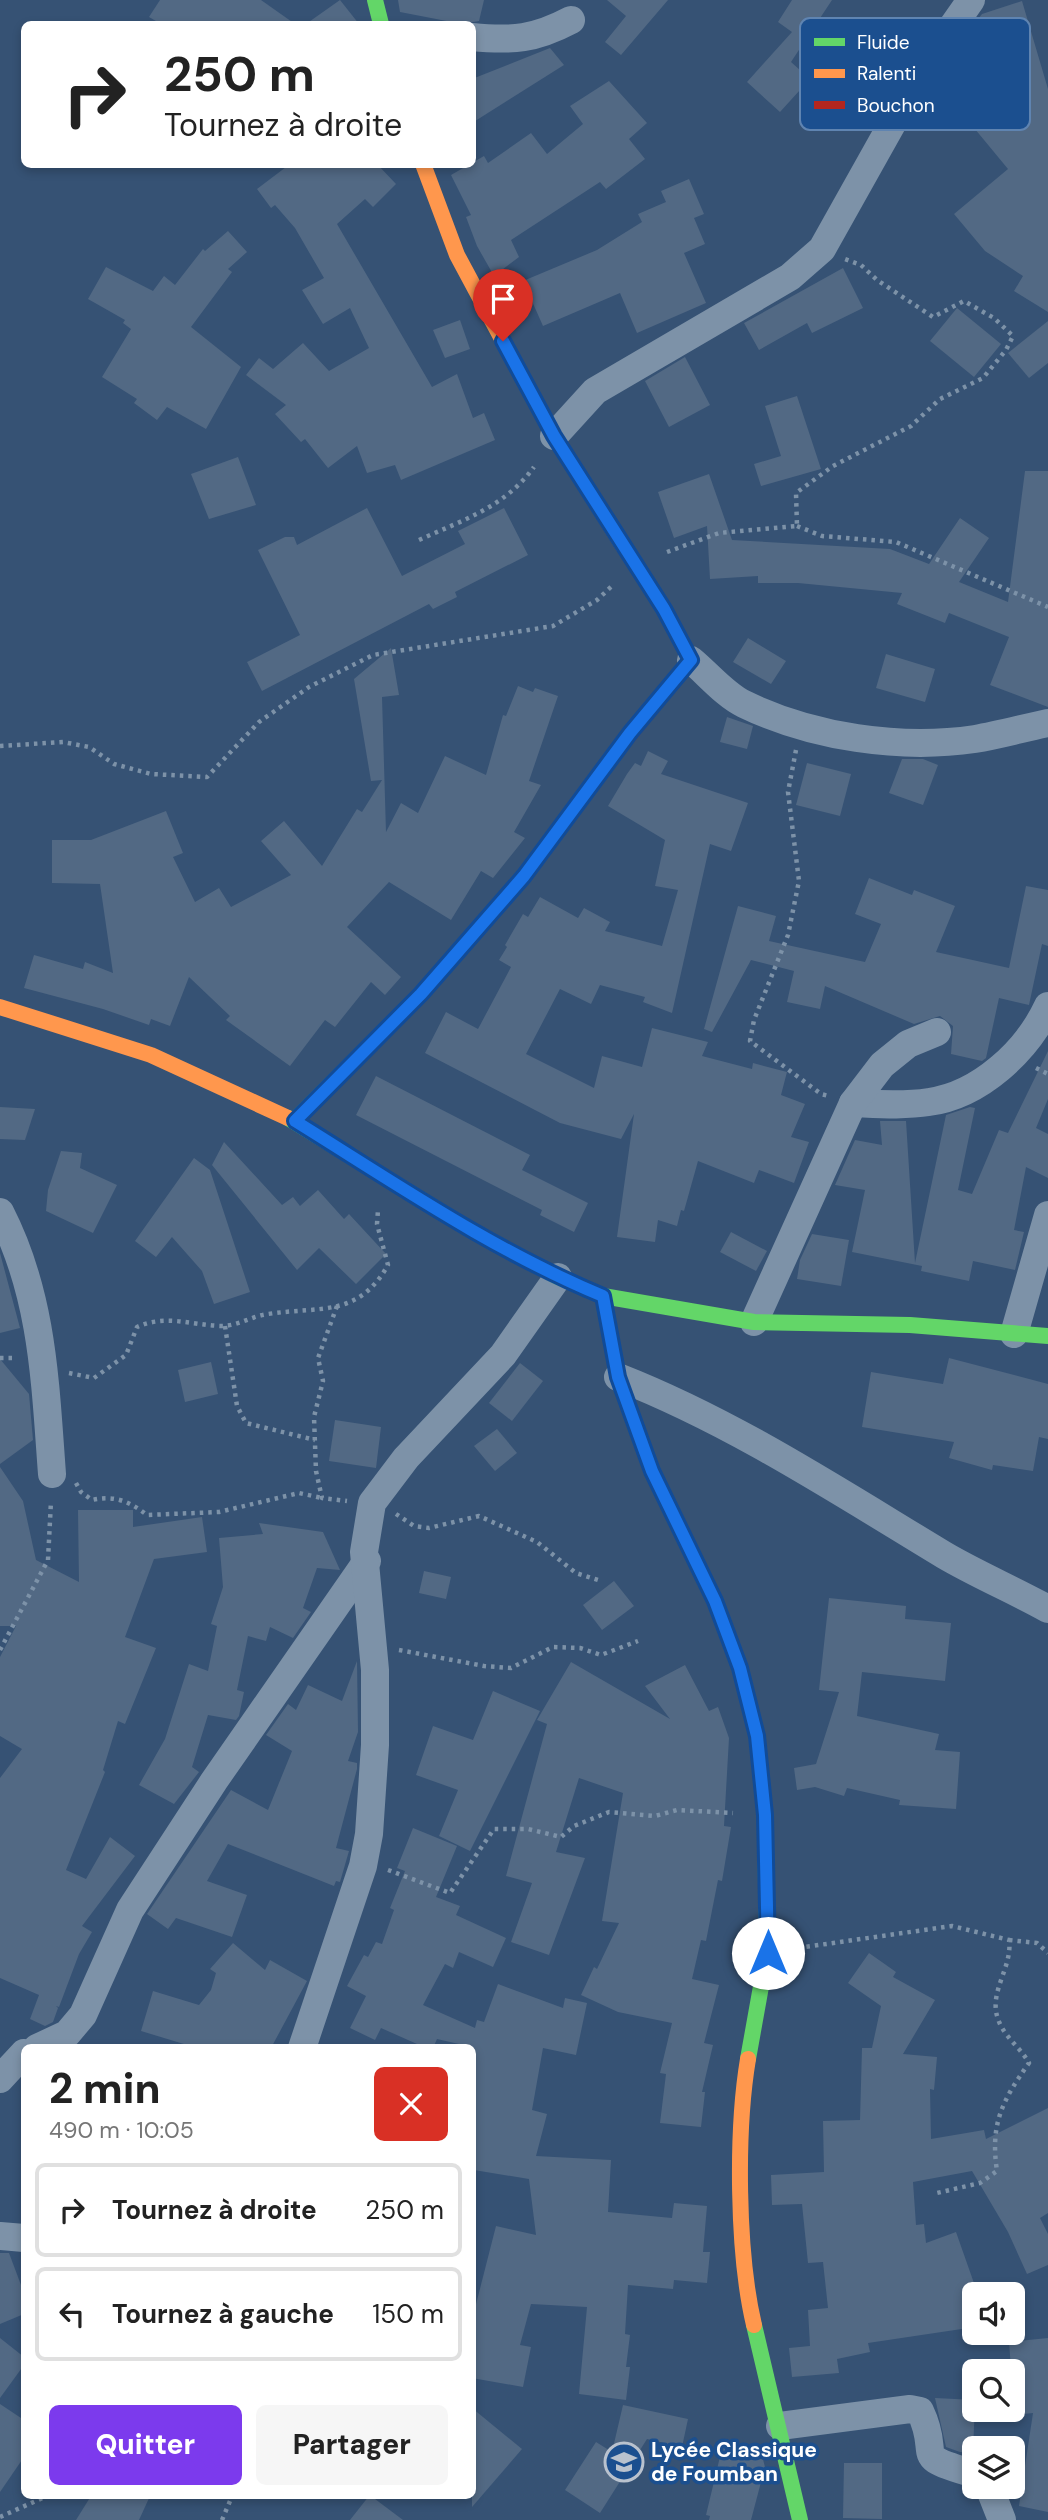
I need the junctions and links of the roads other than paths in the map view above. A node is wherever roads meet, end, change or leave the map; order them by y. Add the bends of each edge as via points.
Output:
1 (971, 0) edge
2 (959, 18) edge
3 (571, 20) dead end
4 (476, 37) edge
5 (889, 130) edge
6 (424, 168) edge
7 (554, 436) junction
8 (691, 660) junction
9 (1048, 723) edge
10 (1048, 1006) edge
11 (0, 1007) edge
12 (937, 1032) dead end
13 (853, 1103) junction
14 (295, 1121) junction
15 (0, 1212) edge
16 (1048, 1215) edge
17 (558, 1278) junction
18 (603, 1296) junction
19 (754, 1322) junction
20 (1014, 1334) junction
21 (1048, 1336) edge
22 (618, 1377) junction
23 (52, 1474) road end
24 (367, 1561) junction
25 (1048, 1609) edge
26 (46, 2044) edge
27 (303, 2044) edge
28 (21, 2056) edge
29 (0, 2079) edge
30 (0, 2236) edge
31 (21, 2238) edge
32 (779, 2426) junction
33 (962, 2470) edge
34 (994, 2499) edge
35 (800, 2520) edge
36 (1002, 2520) edge

1 - 2 street
3 - 4 street via 542,35 503,40
5 - 7 street via 822,249 790,277 595,391
6 - 7 street via 457,255
7 - 8 street via 636,563
8 - 9 street via 741,703 801,726 898,741 973,740
8 - 14 street via 630,733 524,876 421,994
10 - 13 street via 1022,1048 964,1091 932,1102
11 - 14 street via 151,1055
12 - 13 street via 908,1044 891,1058
13 - 19 street
14 - 17 street
15 - 23 street via 32,1292
16 - 20 street
17 - 18 street
17 - 24 street via 503,1355 406,1458 372,1503 364,1552
18 - 19 street
18 - 22 street
19 - 20 street via 910,1325
20 - 21 street
22 - 25 street via 677,1400 947,1557
22 - 32 street via 652,1471 715,1601 740,1668 757,1736 765,1815 768,1953 743,2089 741,2215 751,2314
24 - 26 street via 130,1910 83,2015 67,2034
24 - 27 street via 376,1745 369,1833 363,1866
28 - 29 street
30 - 31 street
32 - 33 street via 919,2411 934,2462
32 - 35 street
34 - 36 street

